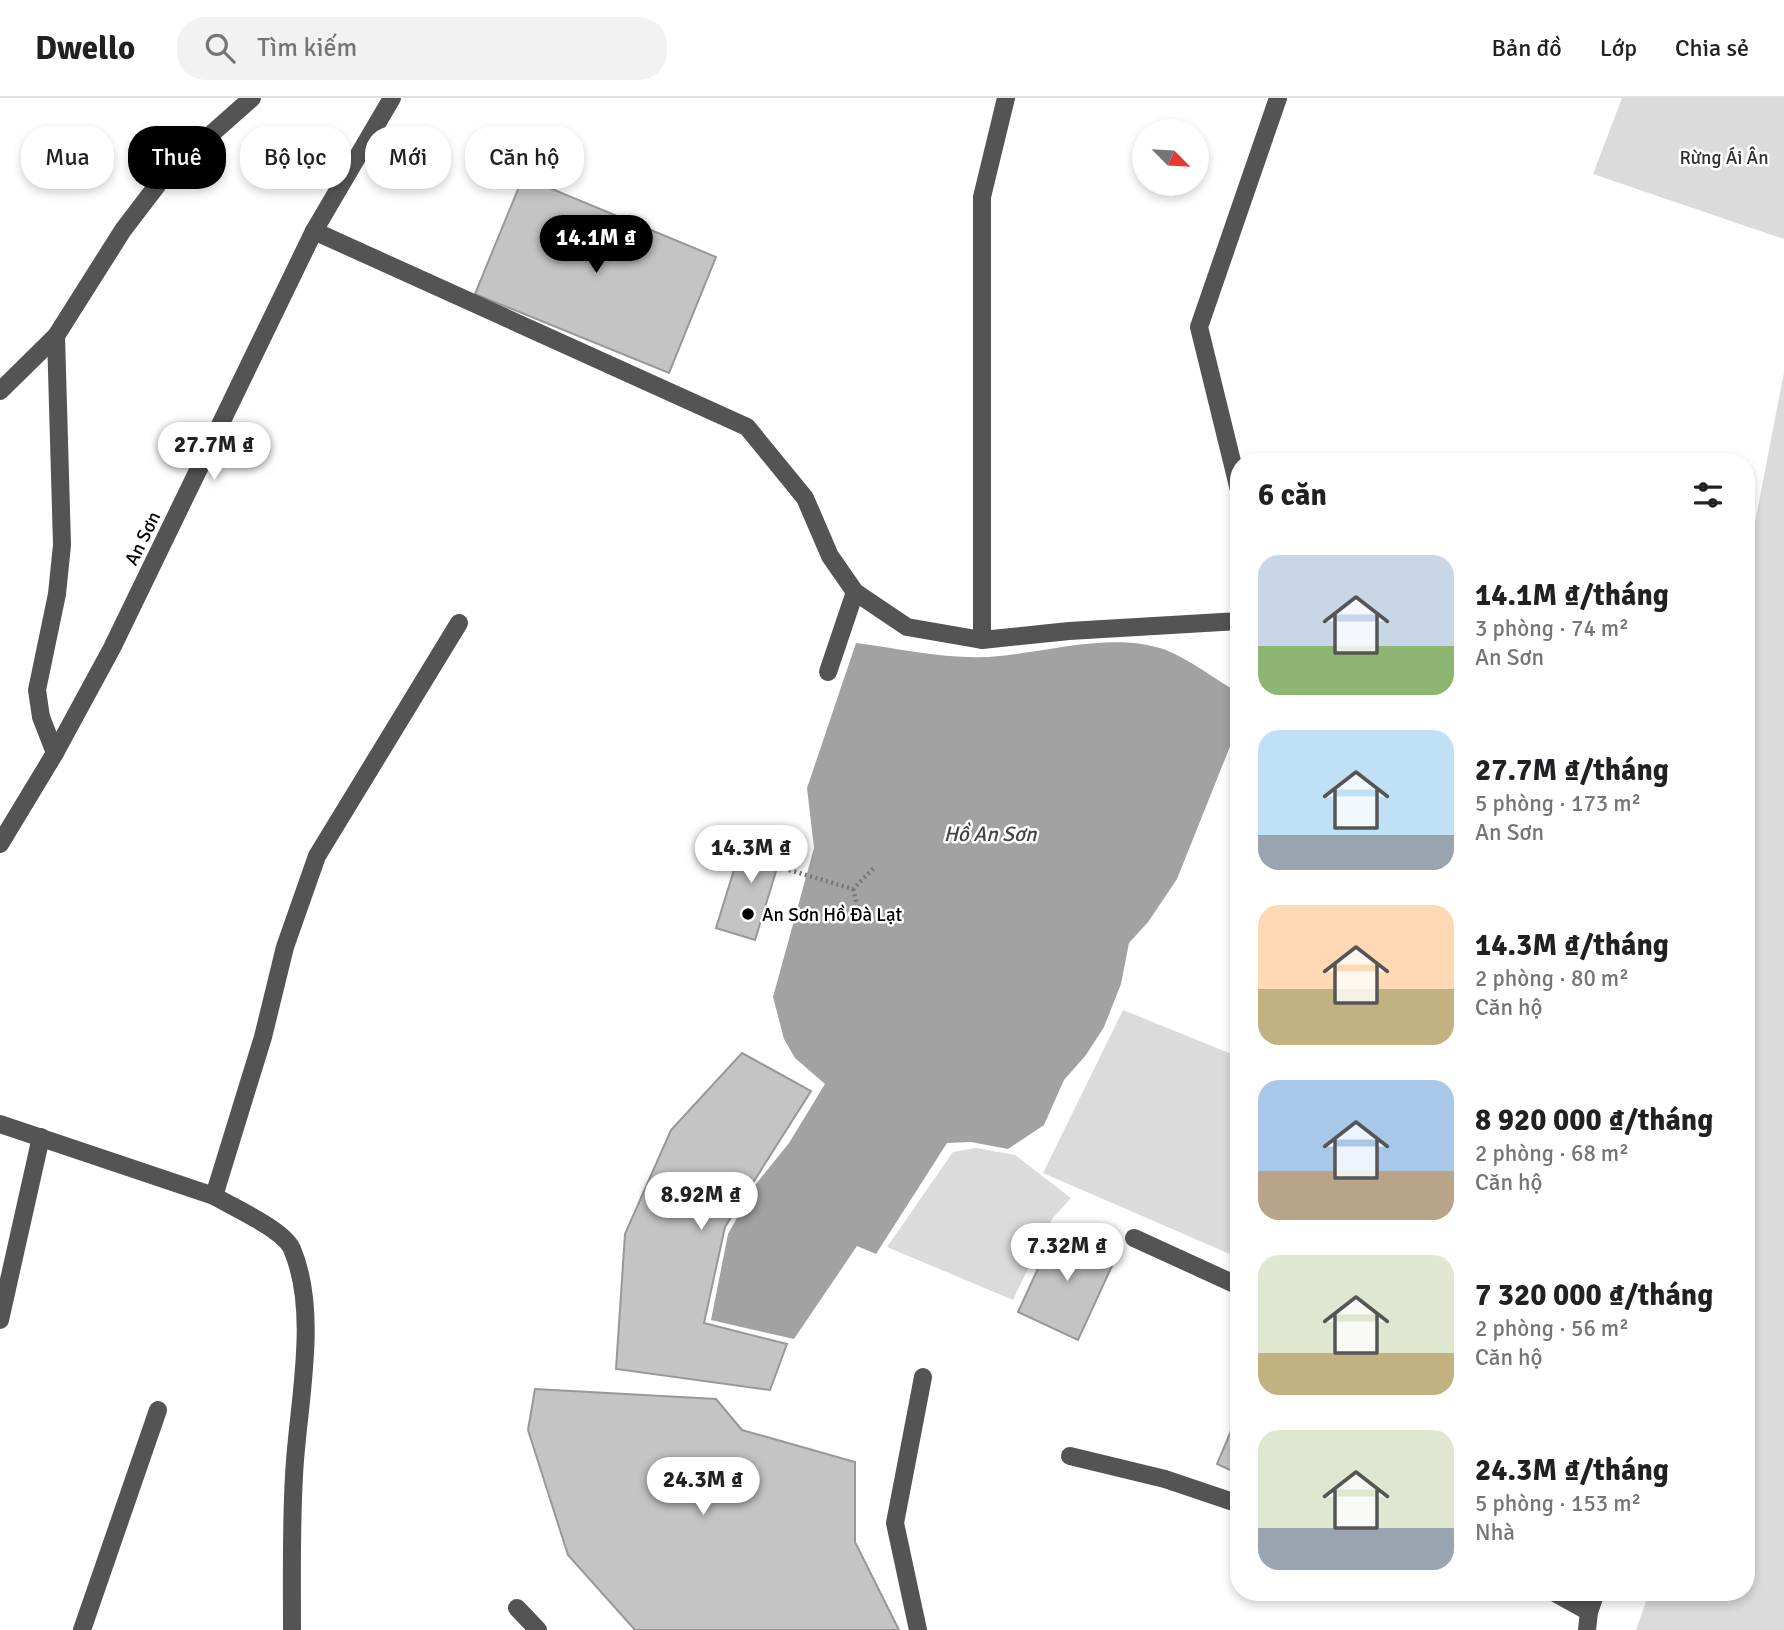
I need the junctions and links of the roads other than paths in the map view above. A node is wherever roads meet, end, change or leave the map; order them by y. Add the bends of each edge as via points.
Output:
1 (252, 98) edge
2 (392, 98) edge
3 (1006, 98) edge
4 (1278, 98) edge
5 (314, 231) junction
6 (57, 336) junction
7 (0, 391) edge
8 (1230, 453) edge
9 (855, 592) junction
10 (459, 622) dead end
11 (1230, 622) edge
12 (982, 640) junction
13 (828, 672) dead end
14 (55, 753) junction
15 (0, 844) edge
16 (0, 1124) edge
17 (41, 1137) junction
18 (214, 1196) junction
19 (1134, 1238) dead end
20 (1230, 1282) edge
21 (0, 1320) edge
22 (923, 1377) dead end
23 (158, 1410) dead end
24 (1070, 1456) dead end
25 (1230, 1501) edge
26 (1569, 1601) edge
27 (1593, 1601) edge
28 (517, 1608) dead end
29 (1589, 1612) junction
30 (82, 1630) edge
31 (292, 1630) edge
32 (538, 1630) edge
33 (918, 1630) edge
34 (1587, 1630) edge

1 - 6 street via 165,175 123,230
2 - 5 street, An Sơn
3 - 12 street via 982,197
4 - 8 street via 1199,327
5 - 9 street via 747,427 805,498 830,556
5 - 14 street, An Sơn via 112,648
6 - 7 street
6 - 14 street via 62,545 37,690 41,717
9 - 12 street via 907,627
9 - 13 street
10 - 18 street via 317,856 285,947 263,1037
11 - 12 street
14 - 15 street, An Sơn
16 - 17 street
17 - 18 street
17 - 21 street
18 - 31 street via 269,1228 291,1247 303,1297 305,1368 294,1475
19 - 20 street
22 - 33 street via 895,1522
23 - 30 street
24 - 25 street via 1165,1479
26 - 29 street
27 - 29 street
28 - 32 street
29 - 34 street

